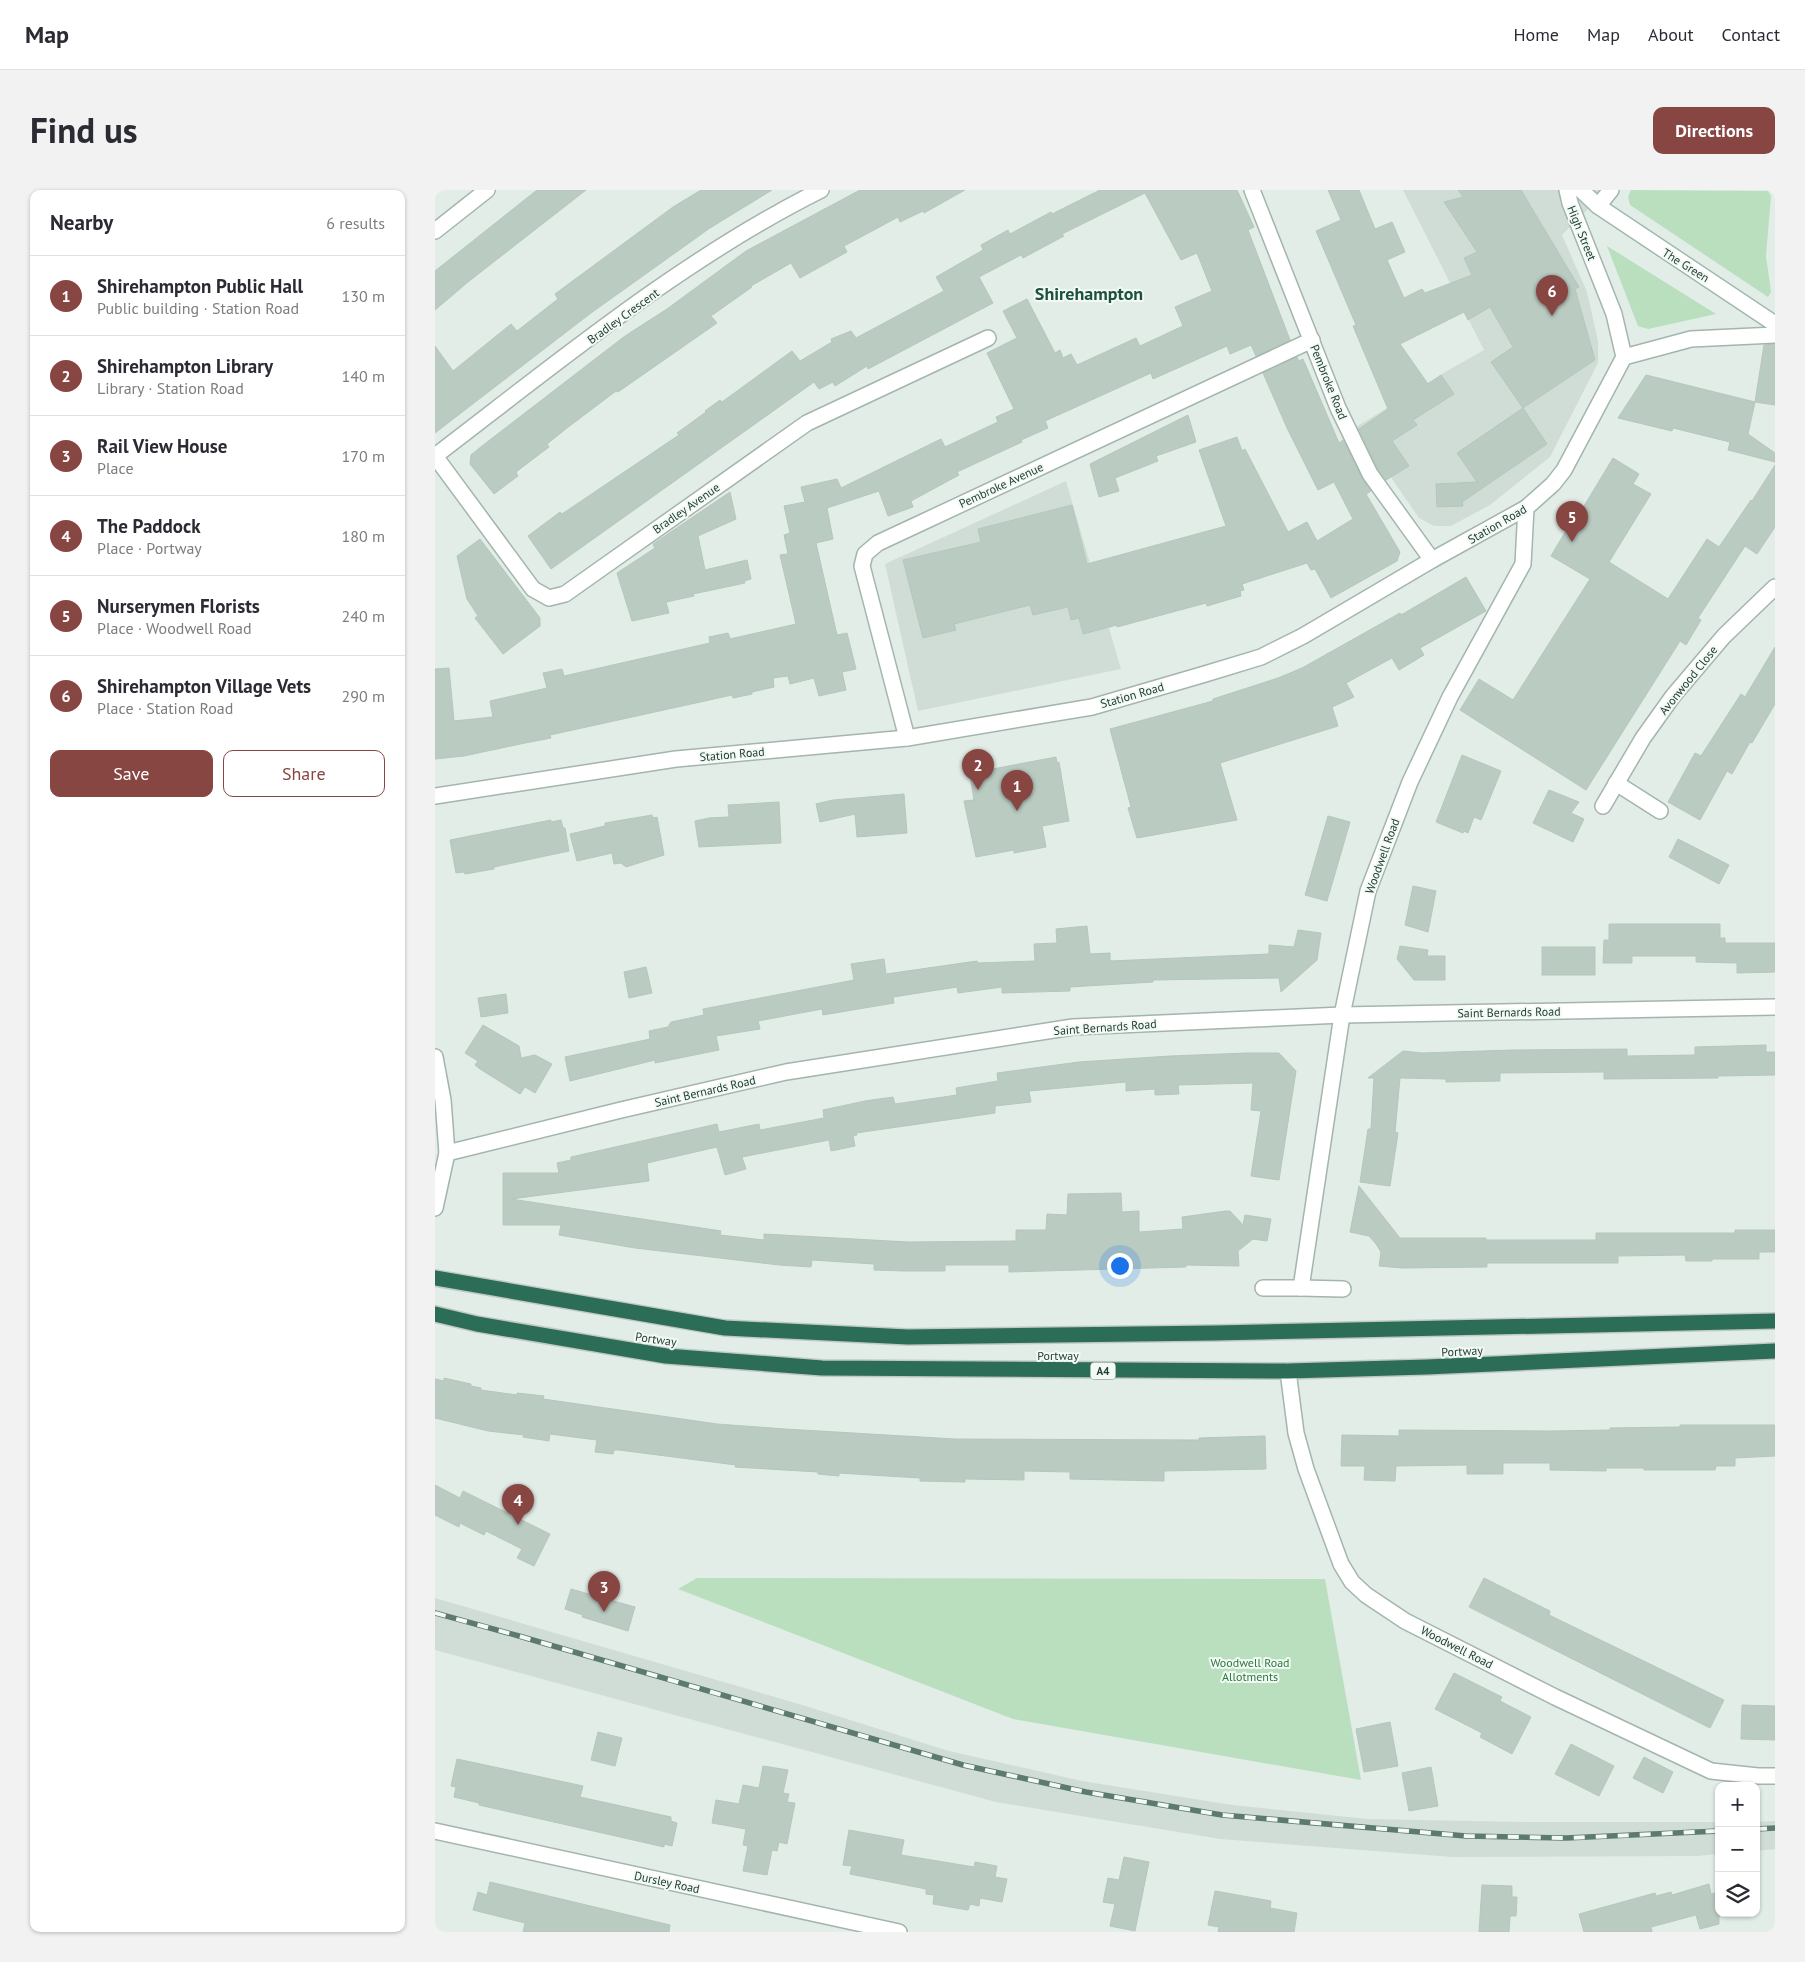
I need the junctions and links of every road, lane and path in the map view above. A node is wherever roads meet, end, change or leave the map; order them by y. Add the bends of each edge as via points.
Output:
1 (487, 190) edge
2 (821, 190) edge
3 (1252, 190) edge
4 (1567, 190) edge
5 (1581, 190) edge
6 (1611, 190) edge
7 (1598, 206) junction
8 (435, 231) edge
9 (1775, 324) edge
10 (1775, 335) edge
11 (987, 338) dead end
12 (1312, 340) junction
13 (1625, 357) junction
14 (435, 456) edge
15 (1526, 508) junction
16 (1432, 560) junction
17 (1775, 587) edge
18 (907, 738) junction
19 (1616, 783) junction
20 (435, 796) edge
21 (1603, 806) dead end
22 (1660, 811) dead end
23 (1775, 1007) edge
24 (1342, 1015) junction
25 (435, 1057) edge
26 (447, 1153) junction
27 (435, 1208) edge
28 (435, 1278) edge
29 (1263, 1288) dead end
30 (1301, 1288) junction
31 (1343, 1289) dead end
32 (435, 1314) edge
33 (1775, 1321) edge
34 (1775, 1351) edge
35 (1288, 1371) junction
36 (1775, 1776) edge
37 (435, 1831) edge
38 (899, 1932) edge

1 - 8 street
2 - 14 street, Bradley Crescent via 724,244 620,316
3 - 12 street, Pembroke Road
4 - 13 street, High Street via 1569,203 1614,314
5 - 7 street, The Green
6 - 7 street
7 - 9 street, The Green
10 - 13 street via 1691,339
11 - 14 street, Bradley Avenue via 807,423 565,594 549,598 533,589
12 - 16 street, Pembroke Road via 1338,408 1370,474
12 - 18 street, Pembroke Avenue via 905,530 878,543 865,554 862,566
13 - 15 street, Station Road via 1564,470
15 - 16 street, Station Road
15 - 24 street, Woodwell Road via 1523,564 1450,696 1410,782 1368,891
16 - 18 street, Station Road via 1261,657 1092,706
17 - 19 street, Avonwood Close via 1724,636 1673,696
18 - 20 street, Station Road via 677,759
19 - 21 street, Avonwood Close
19 - 22 street
23 - 24 street, Saint Bernards Road
24 - 26 street, Saint Bernards Road via 1073,1028 786,1072
24 - 30 street, Woodwell Road
25 - 26 street via 443,1100
26 - 27 street
28 - 33 highway, Portway via 725,1328 908,1337
29 - 30 street
30 - 31 street
32 - 35 highway, Portway / A4 via 666,1356 822,1368
34 - 35 highway, Portway / A4
35 - 36 street, Woodwell Road via 1296,1433 1306,1469 1341,1564 1365,1595 1405,1621 1519,1679 1711,1771
37 - 38 street, Dursley Road

